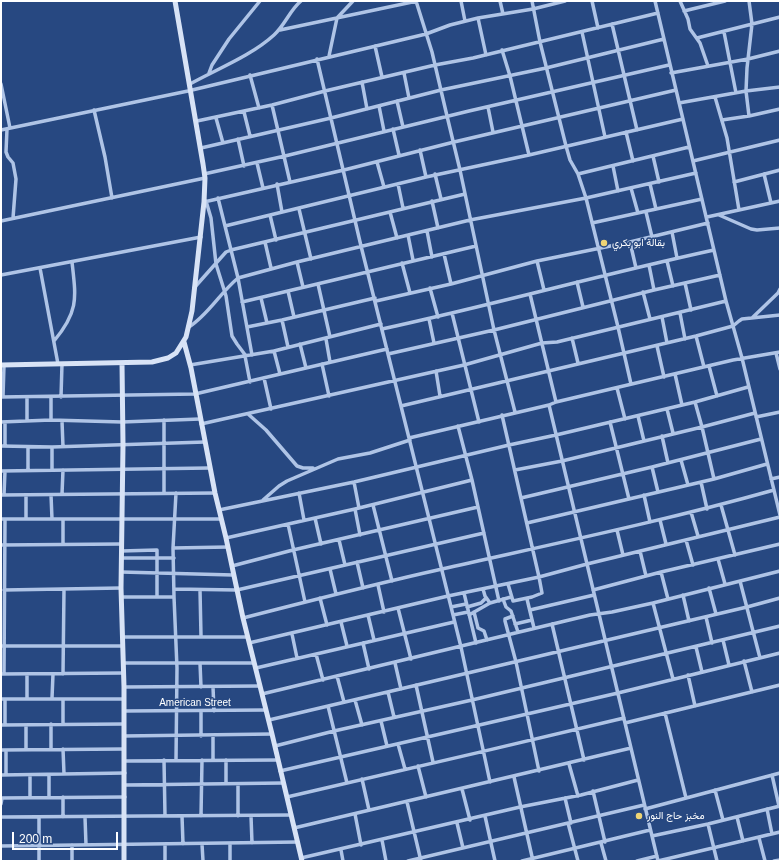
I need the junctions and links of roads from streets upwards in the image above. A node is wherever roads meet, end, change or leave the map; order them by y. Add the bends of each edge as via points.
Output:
1 (175, 1) edge
2 (260, 1) edge
3 (301, 1) edge
4 (353, 1) edge
5 (417, 1) edge
6 (461, 1) edge
7 (500, 1) edge
8 (532, 1) edge
9 (565, 1) edge
10 (592, 1) edge
11 (655, 1) edge
12 (680, 1) edge
13 (725, 1) edge
14 (749, 1) edge
15 (533, 9) junction
16 (684, 11) junction
17 (658, 13) junction
18 (502, 14) junction
19 (337, 18) junction
20 (478, 18) junction
21 (780, 18) edge
22 (465, 21) junction
23 (612, 24) junction
24 (752, 24) junction
25 (598, 28) junction
26 (280, 30) junction
27 (582, 32) junction
28 (724, 32) junction
29 (426, 34) junction
30 (697, 38) junction
31 (664, 39) junction
32 (540, 42) junction
33 (375, 46) junction
34 (502, 50) junction
35 (618, 50) junction
36 (780, 50) edge
37 (486, 55) junction
38 (329, 56) junction
39 (588, 57) junction
40 (317, 59) junction
41 (748, 59) junction
42 (729, 62) junction
43 (435, 65) junction
44 (669, 65) junction
45 (708, 66) junction
46 (546, 68) junction
47 (404, 73) junction
48 (671, 73) junction
49 (209, 74) junction
50 (250, 75) junction
51 (624, 75) junction
52 (510, 76) junction
53 (382, 77) junction
54 (362, 82) junction
55 (594, 83) junction
56 (1, 84) edge
57 (190, 84) junction
58 (780, 87) edge
59 (191, 90) junction
60 (441, 90) junction
61 (676, 90) junction
62 (325, 91) junction
63 (746, 91) junction
64 (552, 93) junction
65 (736, 93) junction
66 (715, 97) junction
67 (409, 98) junction
68 (516, 100) junction
69 (398, 101) junction
70 (630, 101) junction
71 (679, 103) junction
72 (272, 105) junction
73 (379, 106) junction
74 (488, 107) junction
75 (258, 108) junction
76 (598, 108) junction
77 (367, 109) junction
78 (94, 110) junction
79 (780, 110) edge
80 (244, 112) junction
81 (448, 116) junction
82 (750, 116) junction
83 (216, 118) junction
84 (331, 118) junction
85 (558, 118) junction
86 (683, 119) junction
87 (722, 120) junction
88 (197, 121) junction
89 (522, 126) junction
90 (403, 127) junction
91 (8, 128) junction
92 (1, 130) edge
93 (279, 130) junction
94 (393, 130) junction
95 (637, 130) junction
96 (384, 131) junction
97 (493, 132) junction
98 (626, 132) junction
99 (250, 136) junction
100 (605, 137) junction
101 (238, 139) junction
102 (780, 140) edge
103 (454, 142) junction
104 (223, 143) junction
105 (337, 144) junction
106 (566, 146) junction
107 (690, 147) junction
108 (201, 148) junction
109 (420, 150) junction
110 (729, 152) junction
111 (399, 155) junction
112 (529, 155) junction
113 (285, 156) junction
114 (653, 156) junction
115 (633, 161) junction
116 (693, 161) junction
117 (377, 162) junction
118 (257, 163) junction
119 (244, 166) junction
120 (613, 166) junction
121 (344, 170) junction
122 (460, 170) junction
123 (780, 170) edge
124 (696, 173) junction
125 (436, 174) junction
126 (578, 174) junction
127 (764, 174) junction
128 (205, 176) junction
129 (426, 176) junction
130 (290, 182) junction
131 (659, 182) junction
132 (734, 182) junction
133 (278, 184) junction
134 (398, 184) junction
135 (650, 184) junction
136 (384, 187) junction
137 (263, 188) junction
138 (631, 188) junction
139 (618, 191) junction
140 (465, 194) junction
141 (350, 195) junction
142 (112, 198) junction
143 (218, 198) junction
144 (586, 198) junction
145 (441, 199) junction
146 (702, 199) junction
147 (432, 201) junction
148 (780, 201) edge
149 (205, 202) junction
150 (771, 203) junction
151 (402, 208) junction
152 (299, 209) junction
153 (656, 209) junction
154 (739, 210) junction
155 (282, 212) junction
156 (390, 212) junction
157 (646, 212) junction
158 (638, 213) junction
159 (718, 214) junction
160 (270, 215) junction
161 (707, 217) junction
162 (13, 218) junction
163 (356, 220) junction
164 (470, 220) junction
165 (1, 221) edge
166 (592, 223) junction
167 (708, 223) junction
168 (225, 226) junction
169 (438, 228) junction
170 (780, 228) edge
171 (427, 231) junction
172 (672, 232) junction
173 (305, 233) junction
174 (408, 236) junction
175 (652, 236) junction
176 (201, 237) junction
177 (397, 238) junction
178 (276, 240) junction
179 (265, 242) junction
180 (630, 242) junction
181 (361, 246) junction
182 (476, 246) junction
183 (598, 249) junction
184 (231, 250) junction
185 (714, 250) junction
186 (444, 254) junction
187 (432, 257) junction
188 (677, 258) junction
189 (311, 259) junction
190 (413, 260) junction
191 (537, 261) junction
192 (667, 261) junction
193 (72, 262) junction
194 (297, 262) junction
195 (402, 263) junction
196 (216, 264) junction
197 (648, 265) junction
198 (40, 268) junction
199 (272, 268) junction
200 (636, 268) junction
201 (368, 272) junction
202 (1, 275) edge
203 (482, 275) junction
204 (606, 275) junction
205 (720, 275) junction
206 (238, 278) junction
207 (578, 282) junction
208 (685, 283) junction
209 (318, 284) junction
210 (451, 284) junction
211 (673, 286) junction
212 (194, 288) junction
213 (303, 288) junction
214 (430, 288) junction
215 (780, 289) edge
216 (225, 290) junction
217 (544, 290) junction
218 (654, 290) junction
219 (288, 291) junction
220 (643, 292) junction
221 (410, 293) junction
222 (530, 294) junction
223 (261, 298) junction
224 (375, 299) junction
225 (612, 300) junction
226 (726, 301) junction
227 (242, 302) junction
228 (489, 304) junction
229 (583, 307) junction
230 (323, 309) junction
231 (691, 310) junction
232 (452, 313) junction
233 (680, 313) junction
234 (780, 315) edge
235 (438, 317) junction
236 (662, 317) junction
237 (294, 318) junction
238 (752, 318) junction
239 (429, 319) junction
240 (535, 319) junction
241 (282, 320) junction
242 (650, 320) junction
243 (267, 323) junction
244 (733, 326) junction
245 (247, 327) junction
246 (382, 327) junction
247 (618, 327) junction
248 (189, 328) junction
249 (494, 330) junction
250 (696, 336) junction
251 (458, 337) junction
252 (328, 338) junction
253 (572, 338) junction
254 (685, 338) junction
255 (54, 341) junction
256 (184, 342) junction
257 (434, 343) junction
258 (542, 343) junction
259 (667, 343) junction
260 (300, 344) junction
261 (657, 346) junction
262 (288, 347) junction
263 (274, 351) junction
264 (388, 352) junction
265 (624, 352) junction
266 (778, 353) edge
267 (501, 354) junction
268 (252, 355) junction
269 (246, 356) junction
270 (742, 358) junction
271 (330, 362) junction
272 (122, 363) junction
273 (578, 363) junction
274 (60, 364) junction
275 (322, 364) junction
276 (2, 365) edge
277 (190, 365) junction
278 (464, 365) junction
279 (709, 366) junction
280 (704, 367) junction
281 (306, 368) junction
282 (780, 370) edge
283 (436, 371) junction
284 (548, 372) junction
285 (280, 374) junction
286 (675, 374) junction
287 (664, 377) junction
288 (264, 378) junction
289 (394, 380) junction
290 (507, 381) junction
291 (250, 382) junction
292 (630, 384) junction
293 (748, 387) junction
294 (617, 388) junction
295 (471, 390) junction
296 (195, 394) junction
297 (122, 396) junction
298 (328, 396) junction
299 (440, 396) junction
300 (717, 396) junction
301 (2, 397) edge
302 (51, 397) junction
303 (62, 397) junction
304 (27, 398) junction
305 (556, 402) junction
306 (695, 402) junction
307 (549, 405) junction
308 (682, 405) junction
309 (401, 406) junction
310 (271, 409) junction
311 (667, 409) junction
312 (515, 412) junction
313 (780, 412) edge
314 (248, 414) junction
315 (755, 415) junction
316 (502, 416) junction
317 (638, 416) junction
318 (625, 419) junction
319 (51, 420) junction
320 (62, 420) junction
321 (164, 420) junction
322 (27, 421) junction
323 (3, 422) edge
324 (122, 422) junction
325 (201, 422) junction
326 (478, 422) junction
327 (610, 422) junction
328 (458, 426) junction
329 (702, 427) junction
330 (673, 433) junction
331 (556, 435) junction
332 (662, 436) junction
333 (410, 439) junction
334 (761, 439) junction
335 (644, 441) junction
336 (205, 442) junction
337 (163, 444) junction
338 (123, 445) junction
339 (509, 445) junction
340 (3, 446) edge
341 (63, 446) junction
342 (28, 447) junction
343 (52, 447) junction
344 (616, 448) junction
345 (708, 453) junction
346 (466, 455) junction
347 (681, 460) junction
348 (562, 461) junction
349 (668, 462) junction
350 (767, 464) junction
351 (417, 466) junction
352 (652, 467) junction
353 (209, 468) junction
354 (316, 468) junction
355 (123, 469) junction
356 (164, 469) junction
357 (28, 470) junction
358 (52, 470) junction
359 (63, 470) junction
360 (515, 470) junction
361 (3, 471) edge
362 (622, 474) junction
363 (780, 477) edge
364 (714, 479) junction
365 (771, 479) junction
366 (472, 480) junction
367 (354, 482) junction
368 (700, 482) junction
369 (688, 485) junction
370 (567, 486) junction
371 (774, 490) junction
372 (424, 492) junction
373 (658, 492) junction
374 (164, 493) junction
375 (176, 493) junction
376 (215, 493) junction
377 (299, 493) junction
378 (62, 494) junction
379 (122, 494) junction
380 (3, 495) edge
381 (26, 495) junction
382 (51, 495) junction
383 (644, 495) junction
384 (521, 498) junction
385 (629, 499) junction
386 (263, 501) junction
387 (373, 505) junction
388 (721, 505) junction
389 (478, 507) junction
390 (360, 508) junction
391 (706, 508) junction
392 (355, 509) junction
393 (219, 510) junction
394 (574, 512) junction
395 (691, 512) junction
396 (780, 516) edge
397 (315, 518) junction
398 (430, 518) junction
399 (3, 519) edge
400 (26, 519) junction
401 (52, 519) junction
402 (122, 519) junction
403 (174, 519) junction
404 (221, 519) junction
405 (63, 520) junction
406 (304, 520) junction
407 (660, 520) junction
408 (650, 522) junction
409 (528, 523) junction
410 (288, 524) junction
411 (727, 528) junction
412 (380, 530) junction
413 (617, 530) junction
414 (484, 533) junction
415 (360, 535) junction
416 (698, 536) junction
417 (226, 538) junction
418 (581, 538) junction
419 (339, 540) junction
420 (686, 540) junction
421 (63, 544) junction
422 (121, 544) junction
423 (321, 544) junction
424 (436, 544) junction
425 (666, 544) junction
426 (780, 544) edge
427 (3, 545) edge
428 (228, 547) junction
429 (173, 548) junction
430 (533, 549) junction
431 (145, 550) junction
432 (293, 550) junction
433 (121, 551) junction
434 (640, 551) junction
435 (623, 555) junction
436 (735, 555) junction
437 (386, 556) junction
438 (121, 558) junction
439 (146, 558) junction
440 (157, 558) junction
441 (174, 558) junction
442 (490, 559) junction
443 (718, 559) junction
444 (357, 562) junction
445 (587, 564) junction
446 (345, 565) junction
447 (693, 565) junction
448 (232, 566) junction
449 (330, 569) junction
450 (442, 569) junction
451 (3, 570) edge
452 (780, 571) edge
453 (121, 572) junction
454 (661, 572) junction
455 (157, 573) junction
456 (174, 573) junction
457 (233, 575) junction
458 (299, 576) junction
459 (646, 576) junction
460 (540, 577) junction
461 (392, 581) junction
462 (740, 581) junction
463 (508, 584) junction
464 (725, 584) junction
465 (378, 585) junction
466 (496, 587) junction
467 (121, 588) junction
468 (363, 588) junction
469 (709, 588) junction
470 (64, 589) junction
471 (174, 589) junction
472 (483, 589) junction
473 (4, 590) junction
474 (200, 590) junction
475 (236, 590) junction
476 (593, 590) junction
477 (464, 593) junction
478 (336, 594) junction
479 (2, 595) edge
480 (594, 595) junction
481 (683, 595) junction
482 (448, 596) junction
483 (121, 597) junction
484 (156, 597) junction
485 (174, 597) junction
486 (511, 597) junction
487 (320, 598) junction
488 (486, 598) junction
489 (780, 598) edge
490 (503, 599) junction
491 (527, 599) junction
492 (668, 599) junction
493 (499, 601) junction
494 (305, 602) junction
495 (490, 603) junction
496 (653, 603) junction
497 (478, 604) junction
498 (466, 605) junction
499 (451, 607) junction
500 (747, 607) junction
501 (398, 608) junction
502 (479, 610) junction
503 (530, 610) junction
504 (384, 612) junction
505 (474, 612) junction
506 (468, 613) junction
507 (599, 614) junction
508 (716, 614) junction
509 (368, 615) junction
510 (453, 615) junction
511 (513, 616) junction
512 (476, 617) junction
513 (706, 617) junction
514 (243, 618) junction
515 (470, 619) junction
516 (2, 620) edge
517 (532, 620) junction
518 (689, 621) junction
519 (341, 622) junction
520 (454, 622) junction
521 (515, 624) junction
522 (552, 624) junction
523 (327, 625) junction
524 (780, 626) edge
525 (660, 627) junction
526 (534, 628) junction
527 (518, 632) junction
528 (754, 632) junction
529 (404, 633) junction
530 (292, 634) junction
531 (509, 635) junction
532 (175, 636) junction
533 (201, 636) junction
534 (122, 637) junction
535 (247, 637) junction
536 (374, 640) junction
537 (487, 640) junction
538 (605, 640) junction
539 (723, 640) junction
540 (712, 642) junction
541 (249, 643) junction
542 (363, 643) junction
543 (476, 643) junction
544 (2, 646) edge
545 (63, 646) junction
546 (123, 646) junction
547 (347, 646) junction
548 (696, 646) junction
549 (461, 647) junction
550 (559, 652) junction
551 (667, 653) junction
552 (780, 653) edge
553 (316, 654) junction
554 (297, 658) junction
555 (760, 658) junction
556 (410, 659) junction
557 (744, 661) junction
558 (516, 662) junction
559 (123, 663) junction
560 (176, 663) junction
561 (200, 663) junction
562 (395, 663) junction
563 (729, 665) junction
564 (255, 666) junction
565 (612, 666) junction
566 (369, 669) junction
567 (702, 672) junction
568 (124, 673) junction
569 (3, 674) edge
570 (27, 674) junction
571 (53, 674) junction
572 (62, 674) junction
573 (467, 674) junction
574 (688, 675) junction
575 (337, 676) junction
576 (565, 678) junction
577 (674, 679) junction
578 (323, 680) junction
579 (416, 685) junction
580 (780, 685) edge
581 (176, 686) junction
582 (260, 686) junction
583 (124, 687) junction
584 (201, 687) junction
585 (212, 687) junction
586 (521, 688) junction
587 (401, 689) junction
588 (388, 692) junction
589 (752, 692) junction
590 (618, 693) junction
591 (262, 694) junction
592 (27, 698) junction
593 (52, 698) junction
594 (3, 699) edge
595 (63, 699) junction
596 (124, 699) junction
597 (355, 700) junction
598 (472, 700) junction
599 (344, 702) junction
600 (570, 704) junction
601 (328, 706) junction
602 (695, 706) junction
603 (266, 710) junction
604 (124, 711) junction
605 (176, 711) junction
606 (201, 711) junction
607 (214, 711) junction
608 (422, 711) junction
609 (665, 713) junction
610 (526, 714) junction
611 (394, 718) junction
612 (624, 718) junction
613 (269, 720) junction
614 (381, 721) junction
615 (625, 723) junction
616 (51, 724) junction
617 (63, 724) junction
618 (124, 724) junction
619 (3, 725) edge
620 (26, 725) junction
621 (362, 725) junction
622 (478, 725) junction
623 (577, 729) junction
624 (334, 731) junction
625 (272, 734) junction
626 (176, 735) junction
627 (124, 736) junction
628 (201, 736) junction
629 (213, 736) junction
630 (427, 737) junction
631 (533, 741) junction
632 (398, 744) junction
633 (275, 746) junction
634 (387, 746) junction
635 (631, 748) junction
636 (51, 749) junction
637 (63, 749) junction
638 (124, 749) junction
639 (1, 750) edge
640 (6, 750) junction
641 (26, 750) junction
642 (484, 751) junction
643 (341, 757) junction
644 (164, 760) junction
645 (176, 760) junction
646 (202, 760) junction
647 (213, 760) junction
648 (226, 760) junction
649 (278, 760) junction
650 (584, 760) junction
651 (124, 761) junction
652 (433, 762) junction
653 (569, 764) junction
654 (418, 766) junction
655 (405, 769) junction
656 (280, 771) junction
657 (539, 771) junction
658 (125, 773) junction
659 (780, 773) edge
660 (1, 774) edge
661 (6, 774) junction
662 (30, 774) junction
663 (64, 774) junction
664 (49, 775) junction
665 (772, 775) junction
666 (514, 777) junction
667 (362, 779) junction
668 (638, 780) junction
669 (490, 782) junction
670 (283, 783) junction
671 (347, 783) junction
672 (164, 784) junction
673 (202, 784) junction
674 (226, 784) junction
675 (238, 784) junction
676 (125, 785) junction
677 (462, 789) junction
678 (715, 790) junction
679 (593, 791) junction
680 (578, 796) junction
681 (30, 797) junction
682 (49, 797) junction
683 (63, 797) junction
684 (125, 797) junction
685 (287, 797) junction
686 (426, 797) junction
687 (1, 798) edge
688 (565, 798) junction
689 (686, 798) junction
690 (407, 802) junction
691 (1, 804) edge
692 (644, 804) junction
693 (780, 806) edge
694 (520, 807) junction
695 (645, 809) junction
696 (767, 809) junction
697 (370, 810) junction
698 (355, 814) junction
699 (291, 815) junction
700 (165, 816) junction
701 (182, 816) junction
702 (201, 816) junction
703 (238, 816) junction
704 (251, 816) junction
705 (485, 816) junction
706 (599, 816) junction
707 (1, 817) edge
708 (39, 817) junction
709 (63, 817) junction
710 (85, 817) junction
711 (125, 817) junction
712 (737, 817) junction
713 (470, 820) junction
714 (723, 820) junction
715 (457, 823) junction
716 (570, 823) junction
717 (708, 824) junction
718 (294, 828) junction
719 (650, 830) junction
720 (780, 832) edge
721 (415, 833) junction
722 (526, 833) junction
723 (772, 834) junction
724 (652, 836) junction
725 (759, 838) junction
726 (382, 840) junction
727 (742, 841) junction
728 (298, 842) junction
729 (490, 842) junction
730 (603, 842) junction
731 (230, 843) junction
732 (252, 843) junction
733 (165, 844) junction
734 (183, 844) junction
735 (202, 844) junction
736 (72, 845) junction
737 (86, 845) junction
738 (125, 845) junction
739 (361, 845) junction
740 (1, 846) edge
741 (39, 846) junction
742 (463, 848) junction
743 (713, 848) junction
744 (575, 849) junction
745 (341, 850) junction
746 (657, 856) junction
747 (302, 860) edge
748 (421, 860) edge
749 (533, 860) edge
750 (780, 860) edge
751 (39, 861) edge
752 (72, 861) edge
753 (124, 861) edge
754 (164, 861) edge
755 (203, 861) edge
756 (230, 861) edge
757 (343, 861) edge
758 (386, 861) edge
759 (408, 861) edge
760 (495, 861) edge
761 (522, 861) edge
762 (578, 861) edge
763 (606, 861) edge
764 (637, 861) edge
765 (716, 861) edge
766 (765, 861) edge
767 (774, 861) edge

1 - 57 street
2 - 49 street via 229,39
3 - 26 street
4 - 19 street
5 - 19 street
5 - 29 street
6 - 22 street
7 - 18 street
8 - 15 street
9 - 15 street
10 - 25 street
11 - 17 street
12 - 16 street
13 - 16 street
14 - 24 street
15 - 18 street
15 - 32 street
16 - 30 street via 690,29
17 - 23 street
17 - 31 street
18 - 20 street
19 - 26 street
19 - 38 street
20 - 22 street
20 - 37 street
21 - 24 street
22 - 29 street
23 - 25 street
23 - 35 street
24 - 28 street
24 - 41 street
25 - 27 street
26 - 49 street via 255,49
27 - 32 street
27 - 39 street
28 - 30 street
28 - 42 street
29 - 33 street
29 - 43 street
30 - 45 street
31 - 35 street
31 - 44 street
32 - 34 street
32 - 46 street
33 - 38 street
33 - 53 street
34 - 37 street
34 - 52 street
35 - 39 street
35 - 51 street
36 - 41 street
37 - 43 street
38 - 40 street
39 - 46 street
39 - 55 street
40 - 50 street
40 - 62 street
41 - 42 street
41 - 63 street
42 - 45 street
42 - 65 street
43 - 47 street
43 - 60 street
44 - 48 street
44 - 51 street
45 - 48 street
46 - 52 street
46 - 64 street
47 - 53 street
47 - 67 street
48 - 61 street
49 - 57 street
50 - 59 street
50 - 75 street
51 - 55 street
51 - 70 street
52 - 60 street
52 - 68 street
53 - 54 street
54 - 62 street
54 - 77 street
55 - 64 street
55 - 76 street
56 - 91 street
57 - 59 street
58 - 63 street
59 - 78 street
59 - 88 street
60 - 67 street
60 - 81 street
61 - 70 street
61 - 71 street
62 - 72 street
62 - 84 street
63 - 65 street
63 - 82 street
64 - 68 street
64 - 85 street
65 - 66 street
66 - 71 street
66 - 87 street
67 - 69 street
68 - 74 street
68 - 89 street
69 - 73 street
69 - 90 street
70 - 76 street
70 - 95 street
71 - 86 street
72 - 75 street
72 - 93 street
73 - 77 street
73 - 96 street
74 - 81 street
74 - 97 street
75 - 80 street
76 - 85 street
76 - 100 street
77 - 84 street
78 - 91 street
78 - 142 street
79 - 82 street
80 - 83 street
80 - 99 street
81 - 90 street
81 - 103 street
82 - 87 street
83 - 88 street
83 - 104 street
84 - 93 street
84 - 105 street
85 - 89 street
85 - 106 street
86 - 95 street
86 - 107 street
87 - 110 street
88 - 108 street
89 - 97 street
89 - 112 street
90 - 94 street
91 - 92 street
91 - 162 street via 6,152 13,163 16,180
93 - 99 street
93 - 113 street
94 - 96 street
94 - 111 street
95 - 98 street
96 - 105 street
97 - 103 street
98 - 100 street
98 - 115 street
99 - 101 street
100 - 106 street
101 - 104 street
101 - 119 street
102 - 110 street
103 - 109 street
103 - 122 street
104 - 108 street
105 - 113 street
105 - 121 street
106 - 112 street
106 - 126 street
107 - 114 street
107 - 116 street
108 - 128 street
109 - 111 street
109 - 129 street
110 - 116 street
110 - 132 street
111 - 117 street
112 - 122 street
113 - 118 street
113 - 130 street
114 - 115 street
114 - 131 street
115 - 120 street
116 - 124 street
117 - 121 street
117 - 136 street
118 - 119 street
118 - 137 street
119 - 128 street
120 - 126 street
120 - 139 street
121 - 130 street
121 - 141 street
122 - 125 street
122 - 140 street
123 - 127 street
124 - 131 street
124 - 146 street
125 - 129 street
125 - 145 street
126 - 144 street
127 - 132 street
127 - 150 street
128 - 142 street
128 - 149 street
129 - 134 street
130 - 133 street
131 - 135 street
132 - 154 street
133 - 137 street
133 - 155 street
134 - 136 street
134 - 151 street
135 - 138 street
135 - 153 street
136 - 141 street
137 - 143 street
138 - 139 street
138 - 158 street
139 - 144 street
140 - 145 street
140 - 164 street
141 - 152 street
141 - 163 street
142 - 162 street
143 - 149 street
143 - 168 street
144 - 164 street
144 - 166 street
145 - 147 street
146 - 153 street
146 - 161 street
147 - 151 street
147 - 169 street
148 - 150 street
149 - 176 street
149 - 196 street via 211,218
150 - 154 street
151 - 156 street
152 - 155 street
152 - 173 street
153 - 157 street
154 - 159 street
155 - 160 street
156 - 163 street
156 - 177 street
157 - 158 street
157 - 175 street
158 - 166 street
159 - 161 street
159 - 170 street via 751,229
160 - 168 street
160 - 178 street
161 - 167 street
162 - 165 street
163 - 173 street
163 - 181 street
164 - 169 street
164 - 182 street
166 - 183 street
167 - 172 street
167 - 185 street
168 - 184 street
169 - 171 street
171 - 174 street
171 - 187 street
172 - 175 street
172 - 188 street
173 - 178 street
173 - 189 street
174 - 177 street
174 - 190 street
175 - 180 street
176 - 193 street
176 - 212 street
177 - 181 street
178 - 179 street
179 - 184 street
179 - 199 street
180 - 183 street
180 - 200 street
181 - 189 street
181 - 201 street
182 - 186 street
182 - 203 street
183 - 191 street
183 - 204 street
184 - 196 street
184 - 206 street
185 - 188 street
185 - 205 street
186 - 187 street
186 - 210 street
187 - 190 street
188 - 192 street
189 - 194 street
190 - 195 street
191 - 203 street
191 - 217 street
192 - 197 street
192 - 211 street
193 - 198 street
193 - 255 street via 74,308
194 - 199 street
194 - 213 street
195 - 201 street
195 - 221 street
196 - 212 street
196 - 216 street
197 - 200 street
197 - 218 street
198 - 202 street
198 - 255 street
199 - 206 street
200 - 204 street
201 - 209 street
201 - 224 street
203 - 210 street
203 - 228 street
204 - 207 street
204 - 225 street
205 - 208 street
205 - 226 street
206 - 216 street
206 - 227 street
207 - 217 street
207 - 229 street
208 - 211 street
208 - 231 street
209 - 213 street
209 - 230 street
210 - 214 street
211 - 218 street
212 - 248 street
213 - 219 street
214 - 221 street
214 - 235 street
215 - 238 street
216 - 248 street
216 - 269 street via 232,336
217 - 222 street
218 - 220 street
219 - 223 street
219 - 237 street
220 - 225 street
220 - 242 street
221 - 224 street
222 - 228 street
222 - 240 street
223 - 227 street
223 - 243 street
224 - 230 street
224 - 246 street
225 - 229 street
225 - 247 street
226 - 231 street
226 - 244 street
227 - 245 street
228 - 232 street
228 - 249 street
229 - 240 street
230 - 237 street
230 - 252 street
231 - 233 street
232 - 235 street
232 - 251 street
233 - 236 street
233 - 254 street
234 - 238 street
235 - 239 street
236 - 242 street
236 - 259 street
237 - 241 street
238 - 244 street via 740,320
239 - 246 street
239 - 257 street
240 - 249 street
240 - 258 street
241 - 243 street
241 - 262 street
242 - 247 street
243 - 245 street
244 - 250 street
244 - 270 street
245 - 268 street
246 - 252 street
246 - 264 street
247 - 253 street
247 - 265 street
248 - 256 street
249 - 251 street
249 - 267 street
250 - 254 street
250 - 280 street
251 - 257 street
251 - 278 street
252 - 260 street
252 - 271 street
253 - 258 street
253 - 273 street
254 - 259 street
255 - 274 street
256 - 272 street via 176,353 164,359
256 - 277 street
257 - 264 street
258 - 267 street
258 - 284 street
259 - 261 street
260 - 262 street
260 - 281 street
261 - 265 street
261 - 287 street
262 - 263 street
263 - 268 street
263 - 285 street
264 - 271 street
264 - 289 street
265 - 273 street
265 - 292 street
266 - 270 street
266 - 282 street
267 - 278 street
267 - 290 street
268 - 269 street
269 - 277 street
269 - 291 street
270 - 279 street
270 - 293 street
271 - 275 street
272 - 274 street
272 - 297 street
273 - 284 street
274 - 276 street
274 - 303 street
275 - 281 street
275 - 298 street
276 - 301 street
277 - 296 street
278 - 283 street
278 - 295 street
279 - 280 street
279 - 300 street
280 - 286 street
281 - 285 street
283 - 289 street
283 - 299 street
284 - 290 street
284 - 305 street
285 - 288 street
286 - 287 street
286 - 308 street
287 - 292 street
288 - 291 street
288 - 310 street
289 - 298 street
289 - 309 street
290 - 295 street
290 - 312 street
291 - 296 street
292 - 294 street
293 - 300 street
293 - 315 street
294 - 305 street
294 - 318 street
295 - 299 street
295 - 326 street
296 - 297 street
296 - 325 street
297 - 303 street
297 - 324 street
298 - 310 street
299 - 309 street
300 - 306 street
301 - 304 street
302 - 303 street
302 - 304 street
302 - 319 street
304 - 322 street
305 - 307 street
306 - 308 street
306 - 329 street
307 - 312 street
307 - 331 street
308 - 311 street
309 - 333 street
310 - 314 street
311 - 317 street
311 - 330 street
312 - 316 street
313 - 315 street
314 - 325 street
314 - 354 street via 266,430 297,466
315 - 329 street
315 - 334 street
316 - 326 street
316 - 339 street
317 - 318 street
317 - 335 street
318 - 327 street
319 - 320 street
319 - 322 street
320 - 324 street
320 - 341 street
321 - 324 street
321 - 325 street
321 - 337 street
322 - 323 street
323 - 340 street
324 - 338 street
325 - 336 street
326 - 328 street
327 - 331 street
327 - 344 street
328 - 333 street
328 - 346 street
329 - 330 street
329 - 345 street
330 - 332 street
331 - 339 street
331 - 348 street
332 - 335 street
332 - 349 street
333 - 351 street
333 - 354 street via 370,454 338,459
334 - 345 street
334 - 350 street
335 - 344 street
336 - 337 street
336 - 353 street
337 - 338 street
337 - 356 street
338 - 341 street
338 - 355 street
339 - 346 street
339 - 360 street
340 - 342 street
341 - 343 street
342 - 343 street
342 - 357 street
343 - 358 street
344 - 348 street
344 - 362 street
345 - 347 street
345 - 364 street
346 - 351 street
346 - 366 street
347 - 349 street
347 - 369 street
348 - 360 street
348 - 370 street
349 - 352 street
350 - 364 street
350 - 365 street
351 - 367 street
351 - 372 street
352 - 362 street
352 - 373 street
353 - 356 street
353 - 376 street
354 - 386 street via 287,481
355 - 356 street
355 - 359 street
355 - 379 street
356 - 374 street
357 - 358 street
357 - 361 street
358 - 359 street
359 - 378 street
360 - 384 street
361 - 380 street
362 - 370 street
362 - 385 street
363 - 365 street
364 - 368 street
365 - 371 street
366 - 372 street
366 - 389 street
367 - 377 street
367 - 390 street
368 - 369 street
368 - 391 street
369 - 373 street
370 - 384 street
370 - 394 street
371 - 388 street
371 - 396 street
372 - 387 street
372 - 398 street
373 - 383 street
374 - 375 street
374 - 379 street
375 - 376 street
375 - 403 street
376 - 393 street
377 - 386 street
377 - 406 street
378 - 379 street
378 - 382 street
379 - 402 street
380 - 381 street
381 - 382 street
381 - 400 street
382 - 401 street
383 - 385 street
383 - 408 street
384 - 409 street
385 - 394 street
386 - 393 street
387 - 390 street
387 - 412 street
388 - 391 street
388 - 411 street
389 - 398 street
389 - 414 street
390 - 392 street
391 - 395 street
392 - 397 street
392 - 415 street
393 - 404 street
394 - 409 street
394 - 418 street
395 - 407 street
395 - 416 street
396 - 411 street
397 - 406 street
397 - 423 street
398 - 412 street
398 - 424 street
399 - 400 street
399 - 427 street
400 - 401 street
401 - 405 street
402 - 403 street
402 - 405 street
402 - 422 street
403 - 404 street
403 - 429 street
404 - 417 street
405 - 421 street
406 - 410 street
407 - 408 street
407 - 425 street
408 - 413 street
409 - 430 street
410 - 417 street
410 - 432 street
411 - 416 street
411 - 436 street
412 - 415 street
412 - 437 street
413 - 418 street
413 - 435 street
414 - 424 street
414 - 442 street
415 - 419 street
416 - 420 street
417 - 428 street
418 - 430 street
418 - 445 street
419 - 423 street
419 - 446 street
420 - 425 street
420 - 447 street
421 - 422 street
421 - 427 street
422 - 433 street
423 - 432 street
424 - 437 street
424 - 450 street
425 - 434 street
426 - 436 street
427 - 451 street
428 - 429 street
428 - 448 street
429 - 441 street
430 - 442 street
430 - 460 street
431 - 433 street
431 - 439 street
431 - 440 street via 157,550
432 - 448 street
432 - 458 street
433 - 438 street
434 - 435 street
434 - 459 street
435 - 445 street
436 - 443 street
437 - 444 street
437 - 461 street
438 - 439 street
438 - 453 street
439 - 440 street
440 - 441 street
440 - 455 street
441 - 456 street
442 - 450 street
442 - 466 street
443 - 447 street
443 - 464 street
444 - 446 street
444 - 468 street
445 - 460 street
445 - 476 street
446 - 449 street
447 - 454 street
448 - 457 street
449 - 458 street
449 - 478 street
450 - 461 street
450 - 482 street
451 - 473 street
452 - 462 street
453 - 455 street
453 - 467 street
454 - 459 street
454 - 492 street
455 - 456 street
455 - 484 street
456 - 457 street
456 - 471 street
457 - 475 street
458 - 475 street
458 - 494 street
459 - 476 street
460 - 463 street
460 - 491 street via 541,594
461 - 465 street
462 - 464 street
462 - 500 street
463 - 466 street
463 - 486 street
464 - 469 street
465 - 468 street
465 - 504 street
466 - 472 street
466 - 493 street
467 - 470 street
467 - 483 street
468 - 478 street
469 - 481 street
469 - 508 street
470 - 473 street
470 - 545 street
471 - 474 street
471 - 485 street
472 - 477 street
472 - 488 street
473 - 479 street
474 - 475 street
474 - 533 street
475 - 514 street
476 - 480 street
477 - 482 street
477 - 498 street
478 - 487 street
479 - 516 street
480 - 503 street
480 - 507 street
481 - 492 street
481 - 518 street
482 - 499 street
482 - 501 street
483 - 484 street
483 - 534 street
484 - 485 street
485 - 532 street
486 - 490 street
486 - 491 street via 513,602
487 - 494 street
487 - 523 street
488 - 495 street
488 - 497 street
489 - 500 street
490 - 493 street
490 - 511 street
491 - 503 street
492 - 496 street
493 - 495 street
494 - 514 street
495 - 502 street
496 - 507 street
496 - 525 street
497 - 498 street
497 - 502 street
498 - 499 street
498 - 506 street
499 - 510 street
500 - 508 street
500 - 528 street
501 - 504 street
501 - 529 street
502 - 505 street
503 - 517 street
504 - 509 street
505 - 506 street
505 - 512 street
506 - 510 street
506 - 515 street
507 - 522 street
507 - 538 street
508 - 513 street
509 - 519 street
509 - 536 street
510 - 520 street
511 - 521 street
511 - 531 street via 504,620
512 - 515 street
512 - 537 street via 478,628 484,631
513 - 518 street
513 - 540 street
514 - 535 street
515 - 543 street
516 - 544 street
517 - 521 street
517 - 526 street
518 - 525 street
519 - 523 street
519 - 547 street
520 - 529 street
520 - 549 street
521 - 527 street
522 - 526 street
522 - 550 street
523 - 530 street
524 - 528 street
525 - 538 street
525 - 551 street
526 - 527 street
527 - 531 street
528 - 539 street
528 - 555 street
529 - 536 street
529 - 556 street
530 - 541 street
530 - 554 street
531 - 537 street
531 - 558 street
532 - 533 street
532 - 534 street
532 - 560 street
533 - 535 street
534 - 546 street
535 - 541 street
536 - 542 street
537 - 543 street
538 - 550 street
538 - 565 street
539 - 540 street
539 - 563 street
540 - 548 street
541 - 564 street
542 - 547 street
542 - 566 street
543 - 549 street
544 - 545 street
544 - 569 street
545 - 546 street
545 - 572 street
546 - 559 street
547 - 553 street
548 - 551 street
548 - 567 street
549 - 556 street
549 - 573 street
550 - 558 street
550 - 576 street
551 - 565 street
551 - 577 street
552 - 555 street
553 - 554 street
553 - 578 street
554 - 564 street
555 - 557 street
556 - 562 street
557 - 563 street
557 - 589 street
558 - 573 street
558 - 586 street
559 - 560 street
559 - 568 street
560 - 561 street
560 - 581 street
561 - 564 street
561 - 584 street
562 - 566 street
562 - 587 street
563 - 567 street
564 - 582 street
565 - 576 street
565 - 590 street
566 - 575 street
567 - 574 street
568 - 572 street
568 - 583 street
569 - 570 street
570 - 571 street
570 - 592 street
571 - 572 street
571 - 593 street
573 - 579 street
573 - 598 street
574 - 577 street
574 - 602 street
575 - 578 street
575 - 599 street
576 - 586 street
576 - 600 street
577 - 590 street
578 - 591 street
579 - 587 street
579 - 608 street
580 - 589 street
581 - 583 street
581 - 584 street
581 - 605 street
582 - 585 street
582 - 591 street
583 - 596 street
584 - 585 street
585 - 607 street
586 - 598 street
586 - 610 street
587 - 588 street
588 - 597 street
588 - 611 street
589 - 602 street
590 - 600 street
590 - 612 street
591 - 603 street
592 - 593 street
592 - 594 street
593 - 595 street
594 - 619 street
595 - 596 street
595 - 617 street
596 - 604 street
597 - 599 street
597 - 621 street
598 - 608 street
598 - 622 street
599 - 601 street
600 - 610 street
600 - 623 street
601 - 613 street
601 - 624 street
602 - 609 street
603 - 607 street, American Street
603 - 613 street
604 - 605 street, American Street
604 - 618 street
605 - 606 street, American Street
605 - 626 street
606 - 607 street, American Street
606 - 628 street
608 - 611 street
608 - 630 street
609 - 615 street
609 - 689 street
610 - 622 street
610 - 631 street
611 - 614 street
612 - 615 street
612 - 623 street
613 - 625 street
614 - 621 street
614 - 634 street
615 - 635 street
616 - 617 street
616 - 620 street
616 - 636 street
617 - 618 street
618 - 627 street
619 - 620 street
620 - 641 street
621 - 624 street
622 - 630 street
622 - 642 street
623 - 631 street
623 - 650 street
624 - 633 street
624 - 643 street
625 - 629 street
625 - 633 street
626 - 627 street
626 - 628 street
626 - 645 street
627 - 638 street
628 - 629 street
629 - 647 street
630 - 632 street
630 - 652 street
631 - 642 street
631 - 657 street
632 - 634 street
632 - 655 street
633 - 649 street
634 - 643 street
635 - 650 street
635 - 668 street
636 - 637 street
636 - 641 street
637 - 638 street
637 - 663 street
638 - 651 street
639 - 640 street
640 - 641 street
640 - 661 street
642 - 652 street
642 - 669 street
643 - 656 street
643 - 671 street
644 - 645 street
644 - 651 street
644 - 672 street
645 - 646 street
646 - 647 street
646 - 673 street
647 - 648 street
648 - 649 street
648 - 674 street
649 - 656 street
650 - 653 street
651 - 658 street
652 - 654 street
653 - 657 street
653 - 680 street
654 - 655 street
654 - 686 street
655 - 667 street
656 - 670 street
657 - 666 street
658 - 663 street
658 - 676 street
659 - 665 street
660 - 661 street
661 - 662 street
662 - 664 street
662 - 681 street
663 - 664 street
664 - 682 street
665 - 678 street
665 - 693 street
666 - 669 street
666 - 694 street
667 - 671 street
667 - 697 street
668 - 679 street
668 - 692 street
669 - 677 street
670 - 675 street
670 - 685 street
671 - 685 street
672 - 673 street
672 - 676 street
672 - 700 street
673 - 674 street
673 - 702 street
674 - 675 street
675 - 703 street
676 - 684 street
677 - 686 street
677 - 713 street
678 - 689 street
678 - 714 street
679 - 680 street
679 - 706 street
680 - 688 street
681 - 682 street
681 - 687 street
682 - 683 street
683 - 684 street
683 - 709 street
684 - 711 street
685 - 699 street
686 - 690 street
687 - 691 street
688 - 694 street
688 - 716 street
689 - 695 street
690 - 697 street
690 - 721 street
692 - 695 street
692 - 706 street
693 - 696 street
694 - 705 street
694 - 722 street
695 - 719 street
696 - 712 street
696 - 723 street
697 - 698 street
698 - 718 street
698 - 739 street
699 - 704 street
699 - 718 street
700 - 701 street
700 - 711 street
701 - 702 street
701 - 734 street
702 - 703 street
703 - 704 street
704 - 732 street
705 - 713 street
705 - 729 street
706 - 716 street
706 - 730 street
707 - 708 street
708 - 709 street
708 - 741 street
709 - 710 street
710 - 711 street
710 - 737 street
711 - 738 street
712 - 714 street
712 - 727 street
713 - 715 street
714 - 717 street
715 - 721 street
715 - 742 street
716 - 722 street
716 - 744 street
717 - 724 street
717 - 743 street
718 - 728 street
719 - 724 street
719 - 730 street
720 - 723 street
721 - 726 street
721 - 748 street
722 - 729 street
722 - 749 street
723 - 725 street
724 - 746 street
725 - 727 street
725 - 766 street
726 - 739 street
726 - 758 street
727 - 743 street
728 - 732 street
728 - 747 street
729 - 742 street
729 - 760 street
730 - 744 street
730 - 763 street
731 - 732 street
731 - 735 street
731 - 756 street
733 - 734 street
733 - 738 street
733 - 754 street
734 - 735 street
735 - 755 street
736 - 737 street
736 - 741 street
736 - 752 street
737 - 738 street
738 - 753 street
739 - 745 street
740 - 741 street
741 - 751 street
742 - 748 street
743 - 746 street via 658,861
743 - 765 street
744 - 749 street
744 - 762 street
745 - 747 street
745 - 757 street
746 - 764 street
748 - 759 street
749 - 761 street
750 - 767 street

